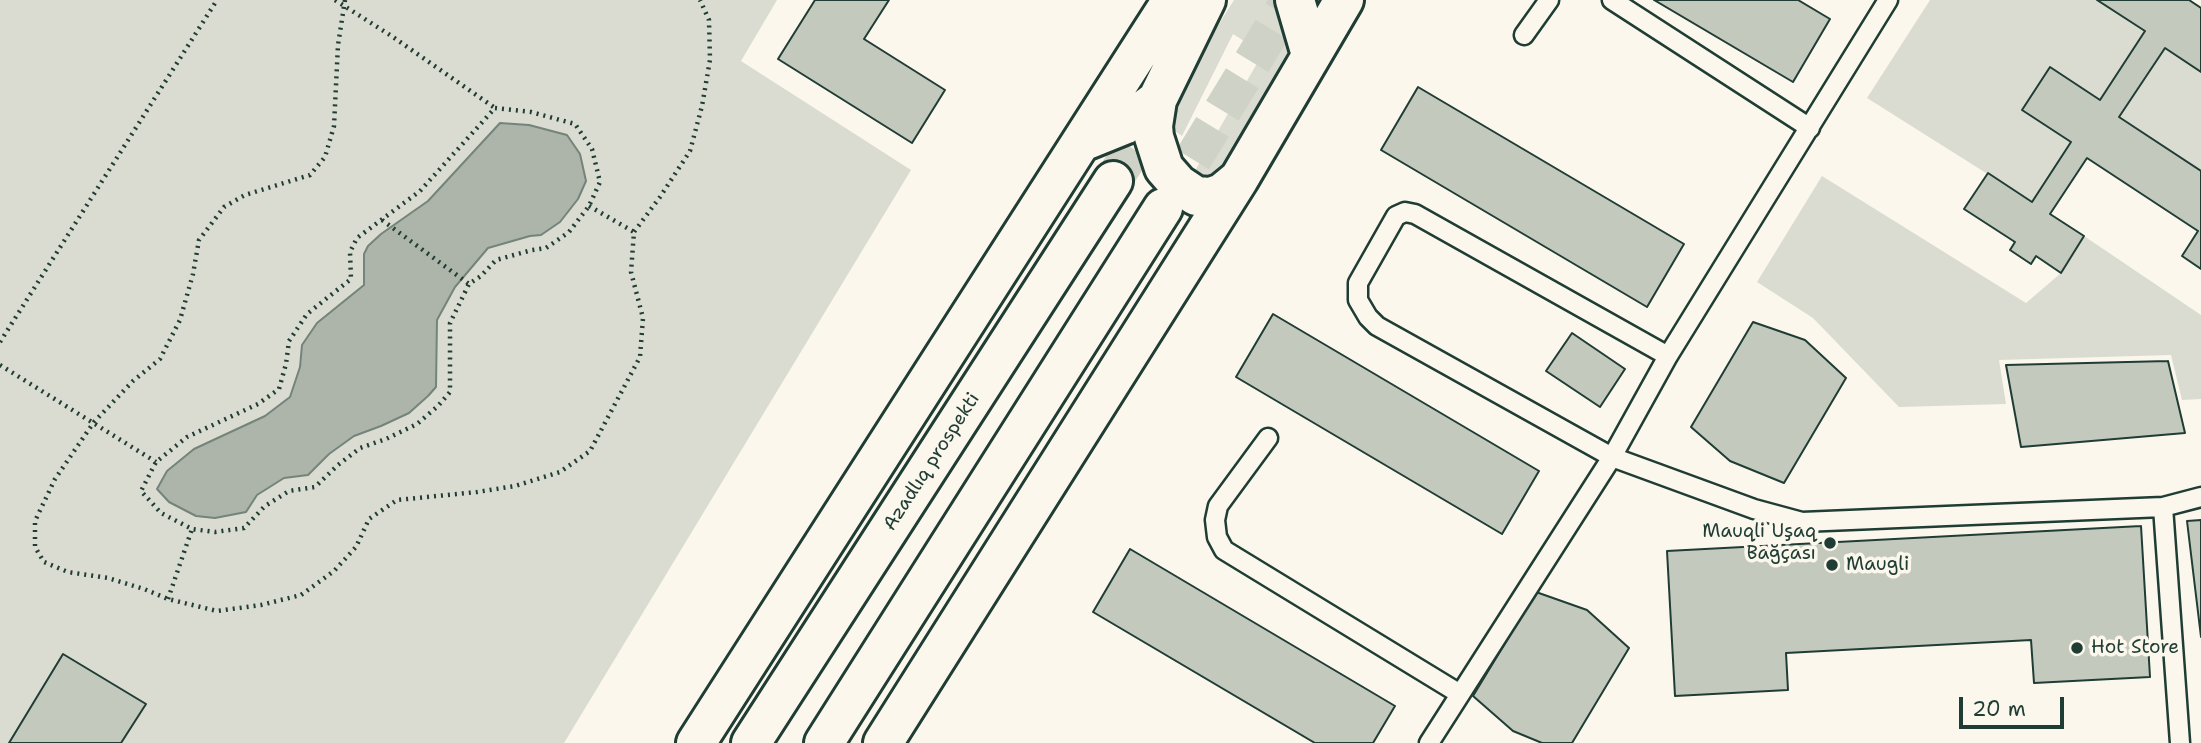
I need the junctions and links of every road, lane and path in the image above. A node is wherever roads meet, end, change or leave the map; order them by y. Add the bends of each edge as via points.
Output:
1 (217, 0) edge
2 (335, 0) edge
3 (700, 0) edge
4 (1172, 0) edge
5 (1206, 0) edge
6 (1295, 0) edge
7 (1344, 0) edge
8 (1549, 0) edge
9 (1612, 0) edge
10 (1888, 0) edge
11 (344, 3) edge
12 (1524, 35) dead end
13 (1311, 55) junction
14 (1157, 100) junction
15 (495, 108) junction
16 (1810, 128) junction
17 (1082, 142) junction
18 (1239, 179) junction
19 (1113, 181) tunnel mouth
20 (590, 206) junction
21 (1163, 208) tunnel mouth
22 (382, 219) junction
23 (634, 232) junction
24 (469, 284) junction
25 (0, 342) edge
26 (1668, 356) junction
27 (0, 365) edge
28 (94, 422) junction
29 (1268, 438) dead end
30 (1612, 457) junction
31 (156, 462) junction
32 (2201, 497) edge
33 (2163, 507) junction
34 (192, 529) junction
35 (168, 599) junction
36 (1460, 694) junction
37 (696, 743) edge
38 (751, 743) edge
39 (824, 743) edge
40 (883, 743) edge
41 (1429, 743) edge
42 (2180, 743) edge

1 - 25 path
2 - 11 path
3 - 23 path via 709,19 710,60 690,151
4 - 17 main road
5 - 14 main road
6 - 13 main road
7 - 13 main road
8 - 12 lane
9 - 16 lane
10 - 16 lane
11 - 15 path
11 - 28 path via 334,126 325,157 310,175 245,195 224,207 199,240 180,320 160,359
13 - 18 main road
14 - 17 main road via 1124,125
14 - 18 main road via 1154,137 1164,167 1178,184 1196,196 1210,197
15 - 20 path via 531,111 575,124 592,149 600,182
15 - 22 path via 420,191
16 - 26 lane
17 - 37 main road
18 - 40 main road
19 - 38 main road, Azadlıq prospekti
20 - 23 path
20 - 24 path via 569,232 546,248 496,260
21 - 39 main road
22 - 24 path
22 - 31 path via 357,237 350,252 351,279 307,314 289,341 279,389 187,438
23 - 35 path via 631,272 643,318 640,357 590,451 560,472 515,486 397,500 369,519 356,547 334,571 301,595 217,611
24 - 34 path via 450,323 450,392 438,406 417,424 360,448 315,487 289,491 265,506 244,528
26 - 30 lane
26 - 30 lane via 1415,214 1396,216 1358,283 1358,300 1377,326
27 - 28 path
28 - 31 path
28 - 35 path via 55,479 35,521 35,547 44,562 68,572 108,578
29 - 36 lane via 1218,506 1217,537 1224,550
30 - 33 lane via 1802,522
30 - 36 lane
31 - 34 path via 141,491 161,513
32 - 33 lane
33 - 42 lane
34 - 35 path
36 - 41 lane

